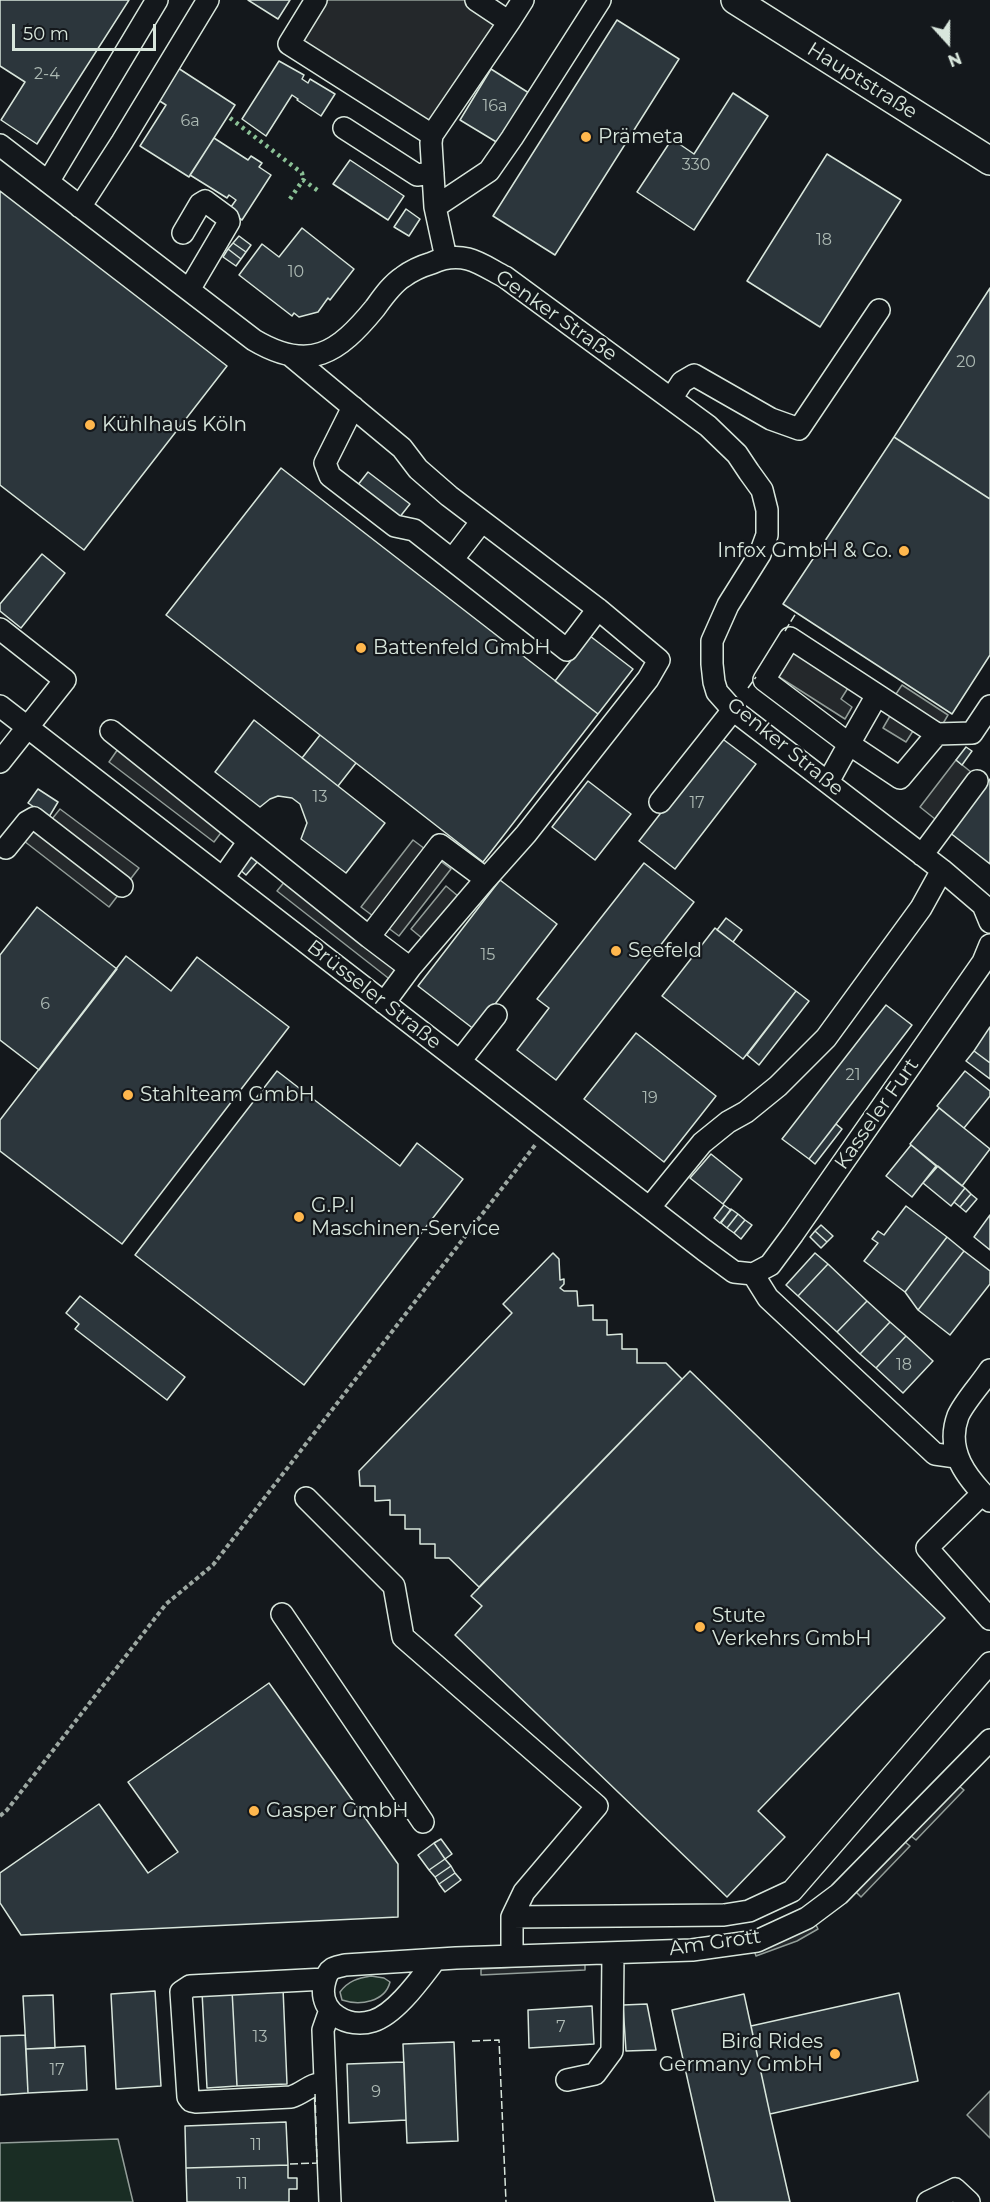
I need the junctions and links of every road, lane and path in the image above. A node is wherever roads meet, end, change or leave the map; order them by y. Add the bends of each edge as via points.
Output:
1 (157, 0) edge
2 (208, 0) edge
3 (316, 0) edge
4 (476, 0) edge
5 (523, 0) edge
6 (600, 0) edge
7 (735, 0) edge
8 (509, 22) junction
9 (344, 128) dead end
10 (432, 139) junction
11 (0, 145) edge
12 (990, 161) edge
13 (433, 173) junction
14 (48, 182) junction
15 (80, 207) junction
16 (435, 207) junction
17 (183, 233) dead end
18 (446, 258) junction
19 (189, 290) junction
20 (879, 310) dead end
21 (290, 356) junction
22 (671, 399) junction
23 (353, 407) junction
24 (482, 521) junction
25 (452, 560) junction
26 (598, 609) junction
27 (0, 628) edge
28 (877, 695) junction
29 (0, 706) edge
30 (990, 706) edge
31 (733, 710) junction
32 (27, 727) junction
33 (111, 731) dead end
34 (937, 734) junction
35 (849, 744) junction
36 (0, 762) edge
37 (977, 781) dead end
38 (828, 782) junction
39 (660, 802) dead end
40 (249, 841) junction
41 (6, 849) dead end
42 (922, 855) junction
43 (942, 870) junction
44 (223, 878) junction
45 (486, 879) junction
46 (122, 886) dead end
47 (990, 922) edge
48 (369, 937) junction
49 (990, 945) edge
50 (410, 968) junction
51 (384, 1003) junction
52 (496, 1015) dead end
53 (460, 1061) junction
54 (548, 1129) junction
55 (650, 1207) junction
56 (753, 1274) junction
57 (990, 1371) edge
58 (956, 1456) junction
59 (306, 1498) dead end
60 (986, 1498) edge
61 (282, 1614) dead end
62 (990, 1619) edge
63 (990, 1663) edge
64 (990, 1740) edge
65 (0, 1816) edge
66 (423, 1821) dead end
67 (512, 1917) junction
68 (613, 1953) junction
69 (512, 1956) junction
70 (435, 1959) junction
71 (325, 1979) junction
72 (330, 2010) junction
73 (567, 2080) dead end
74 (325, 2083) junction
75 (330, 2202) edge
76 (928, 2202) edge
77 (969, 2202) edge

1 - 14 street
2 - 15 street
3 - 10 street via 289,44
4 - 8 street
5 - 8 street
6 - 16 street via 489,171
7 - 12 main road, Hauptstraße
8 - 10 street
9 - 13 street via 417,175
10 - 13 street
11 - 14 street, Genker Straße
13 - 16 street
14 - 15 street, Genker Straße
15 - 19 street, Genker Straße
16 - 18 street
17 - 19 street via 205,201 230,222
18 - 21 street, Genker Straße via 402,277 355,333 340,344 306,357
18 - 22 street, Genker Straße via 469,259 505,277
19 - 21 street, Genker Straße via 254,340
20 - 22 street via 799,429 771,419 694,375 682,382
21 - 23 street
22 - 31 street, Genker Straße via 708,426 736,454 762,490 767,510 767,536 760,554 728,605 712,641 717,692
23 - 24 street via 402,448 418,469
23 - 25 street via 325,463 330,476 394,526 414,530
24 - 25 street
24 - 26 street
25 - 26 street via 567,650
26 - 45 street via 659,660 591,752
27 - 32 street via 65,680
28 - 34 street
28 - 35 street
28 - 35 street via 790,638 764,680
29 - 32 street, Brüsseler Straße
30 - 34 street via 972,734
31 - 38 street, Genker Straße
31 - 39 street
32 - 36 street
32 - 44 street, Brüsseler Straße
33 - 40 street
34 - 35 street via 900,778
35 - 38 street
37 - 42 street
38 - 42 street, Genker Straße
40 - 44 street
40 - 48 street
41 - 46 street via 34,818
42 - 43 street, Genker Straße
43 - 47 street, Genker Straße via 983,905
43 - 55 street via 921,908 826,1038 778,1086 702,1143
44 - 51 street, Brüsseler Straße
45 - 48 street via 440,845
45 - 50 street
48 - 50 street
49 - 56 street, Kasseler Furt via 983,962 793,1234 770,1265
50 - 51 street
51 - 53 street, Brüsseler Straße
52 - 53 street
53 - 54 street, Brüsseler Straße
54 - 55 street, Brüsseler Straße
54 - 65 path via 213,1565 166,1604
55 - 56 street, Brüsseler Straße via 734,1272
56 - 58 street via 768,1298 927,1448 935,1454
57 - 58 street via 959,1415
58 - 60 street
59 - 67 street via 394,1586 403,1636 597,1806 524,1892
60 - 62 street via 927,1548
61 - 66 street
63 - 67 street via 792,1891 749,1911 724,1915
64 - 68 street, Am Grott via 868,1866 807,1917 757,1941 692,1950
67 - 69 street
68 - 69 street, Am Grott
68 - 73 street via 612,2051 595,2074
69 - 70 street, Am Grott
70 - 71 street, Am Grott via 345,1965 332,1969
70 - 72 street via 387,2013 373,2021 354,2023 338,2019
71 - 72 street via 324,2000
71 - 74 street via 190,1986 181,1992 191,2101 291,2097 312,2085
72 - 74 street via 323,2030
74 - 75 street
76 - 77 street via 955,2189

